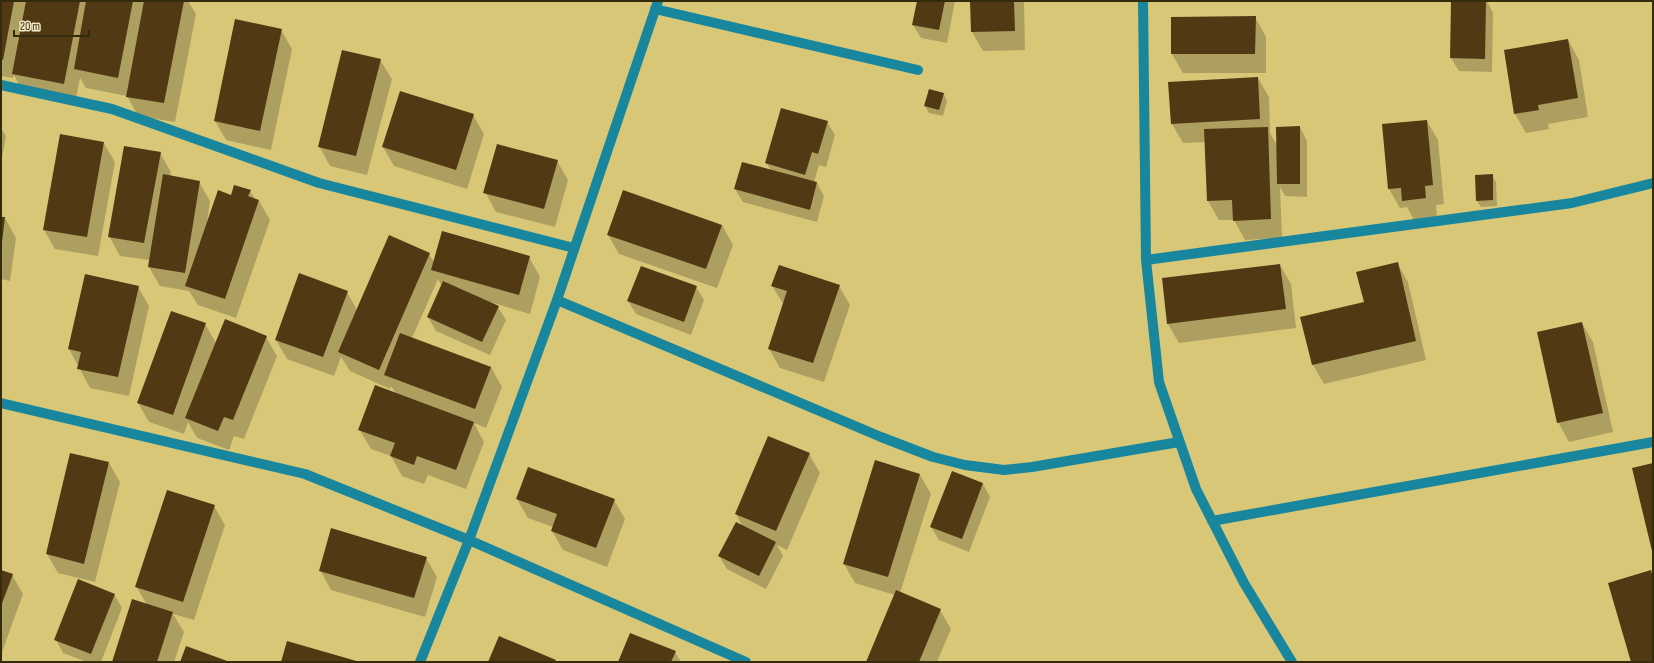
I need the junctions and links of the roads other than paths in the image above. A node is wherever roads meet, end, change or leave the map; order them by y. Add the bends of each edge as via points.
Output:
1 (1144, 1) edge
2 (656, 5) edge
3 (918, 70) dead end
4 (1, 85) edge
5 (1653, 183) edge
6 (574, 248) junction
7 (1146, 260) junction
8 (557, 300) junction
9 (1, 403) edge
10 (1179, 442) junction
11 (1653, 442) edge
12 (1212, 521) junction
13 (469, 540) junction
14 (420, 662) edge
15 (746, 662) edge
16 (1292, 662) edge

1 - 7 street
2 - 3 street
2 - 6 street
4 - 6 street via 112,109 319,183
5 - 7 street via 1572,203
6 - 8 street
7 - 10 street via 1159,382
8 - 10 street via 881,437 933,457 958,463 1004,470
8 - 13 street
9 - 13 street via 305,474
10 - 12 street via 1196,489
11 - 12 street
12 - 16 street via 1244,582
13 - 14 street
13 - 15 street

